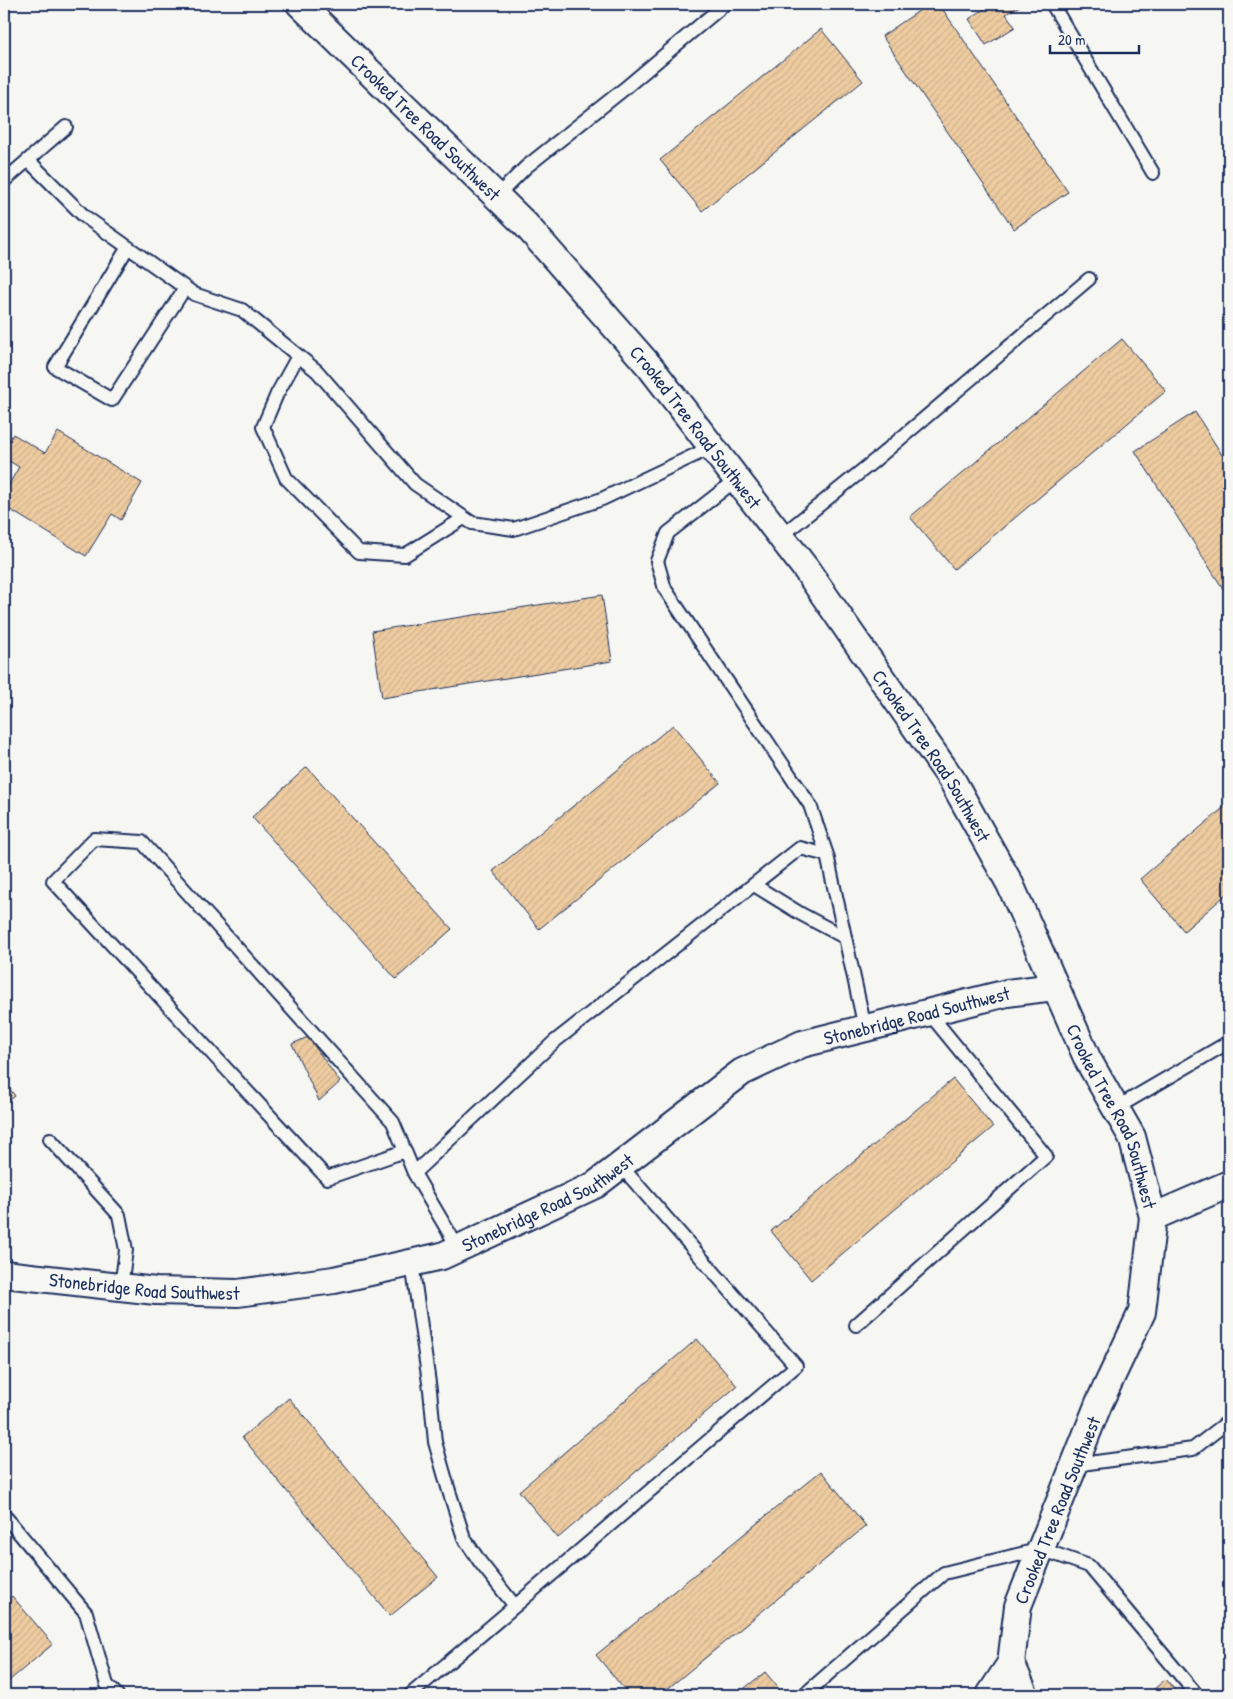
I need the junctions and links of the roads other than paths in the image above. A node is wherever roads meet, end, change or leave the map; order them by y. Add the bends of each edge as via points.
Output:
1 (300, 4) edge
2 (725, 4) edge
3 (1052, 4) edge
4 (66, 127) dead end
5 (28, 160) junction
6 (1153, 173) dead end
7 (4, 181) edge
8 (497, 196) junction
9 (128, 247) junction
10 (1089, 279) dead end
11 (185, 288) junction
12 (298, 356) junction
13 (712, 447) junction
14 (737, 479) junction
15 (464, 518) junction
16 (781, 536) junction
17 (826, 855) junction
18 (754, 885) junction
19 (844, 938) junction
20 (1054, 987) junction
21 (929, 1013) junction
22 (865, 1028) junction
23 (1229, 1042) edge
24 (1116, 1108) junction
25 (50, 1140) dead end
26 (405, 1151) junction
27 (620, 1166) junction
28 (414, 1174) junction
29 (1229, 1184) edge
30 (1153, 1217) junction
31 (458, 1248) junction
32 (412, 1263) junction
33 (4, 1274) edge
34 (121, 1287) junction
35 (856, 1326) dead end
36 (1229, 1421) edge
37 (1074, 1465) junction
38 (4, 1515) edge
39 (1041, 1549) junction
40 (515, 1606) junction
41 (1011, 1662) junction
42 (117, 1695) edge
43 (410, 1695) edge
44 (804, 1695) edge
45 (990, 1695) edge
46 (1025, 1695) edge
47 (1197, 1695) edge

1 - 8 street, Crooked Tree Road Southwest
2 - 8 lane via 526,167
3 - 6 lane
4 - 5 lane
5 - 7 lane
5 - 9 lane via 84,216
8 - 13 street, Crooked Tree Road Southwest via 526,224 651,368
9 - 11 lane
9 - 11 lane via 55,367 112,400
10 - 16 lane
11 - 12 lane via 242,310
12 - 15 lane via 317,371 415,484
12 - 15 lane via 263,427 286,478 359,552 405,555
13 - 14 street, Crooked Tree Road Southwest
13 - 15 lane via 602,499 514,529 472,523
14 - 16 street, Crooked Tree Road Southwest
14 - 17 lane via 668,533 657,561 665,589 810,805
16 - 20 street, Crooked Tree Road Southwest via 952,780 1010,884
17 - 18 lane via 800,848
17 - 19 lane
18 - 19 lane
18 - 28 lane via 554,1042
19 - 22 lane
20 - 21 street, Stonebridge Road Southwest via 1007,993
20 - 24 street, Crooked Tree Road Southwest via 1088,1060
21 - 22 street, Stonebridge Road Southwest
21 - 35 lane via 1046,1156
22 - 27 street, Stonebridge Road Southwest via 802,1044 742,1072
23 - 24 lane
24 - 30 street, Crooked Tree Road Southwest via 1132,1137
25 - 34 lane via 120,1215 126,1250
26 - 26 lane via 393,1122 142,842 94,838 53,881 327,1178
26 - 28 lane
27 - 31 street, Stonebridge Road Southwest via 595,1185
27 - 40 lane via 796,1366
28 - 31 lane
29 - 30 street
30 - 37 street, Crooked Tree Road Southwest via 1142,1312
31 - 32 street, Stonebridge Road Southwest via 442,1256
32 - 34 street, Stonebridge Road Southwest via 334,1280 238,1293
32 - 40 lane via 435,1442 449,1491 464,1538
33 - 34 street, Stonebridge Road Southwest
36 - 37 lane via 1194,1449
37 - 39 street, Crooked Tree Road Southwest
38 - 42 lane via 86,1613 107,1685
39 - 41 street, Crooked Tree Road Southwest via 1018,1606
39 - 44 lane via 944,1573
39 - 47 lane via 1089,1566
40 - 43 lane
41 - 45 street, Crooked Tree Road Southwest
41 - 46 street

